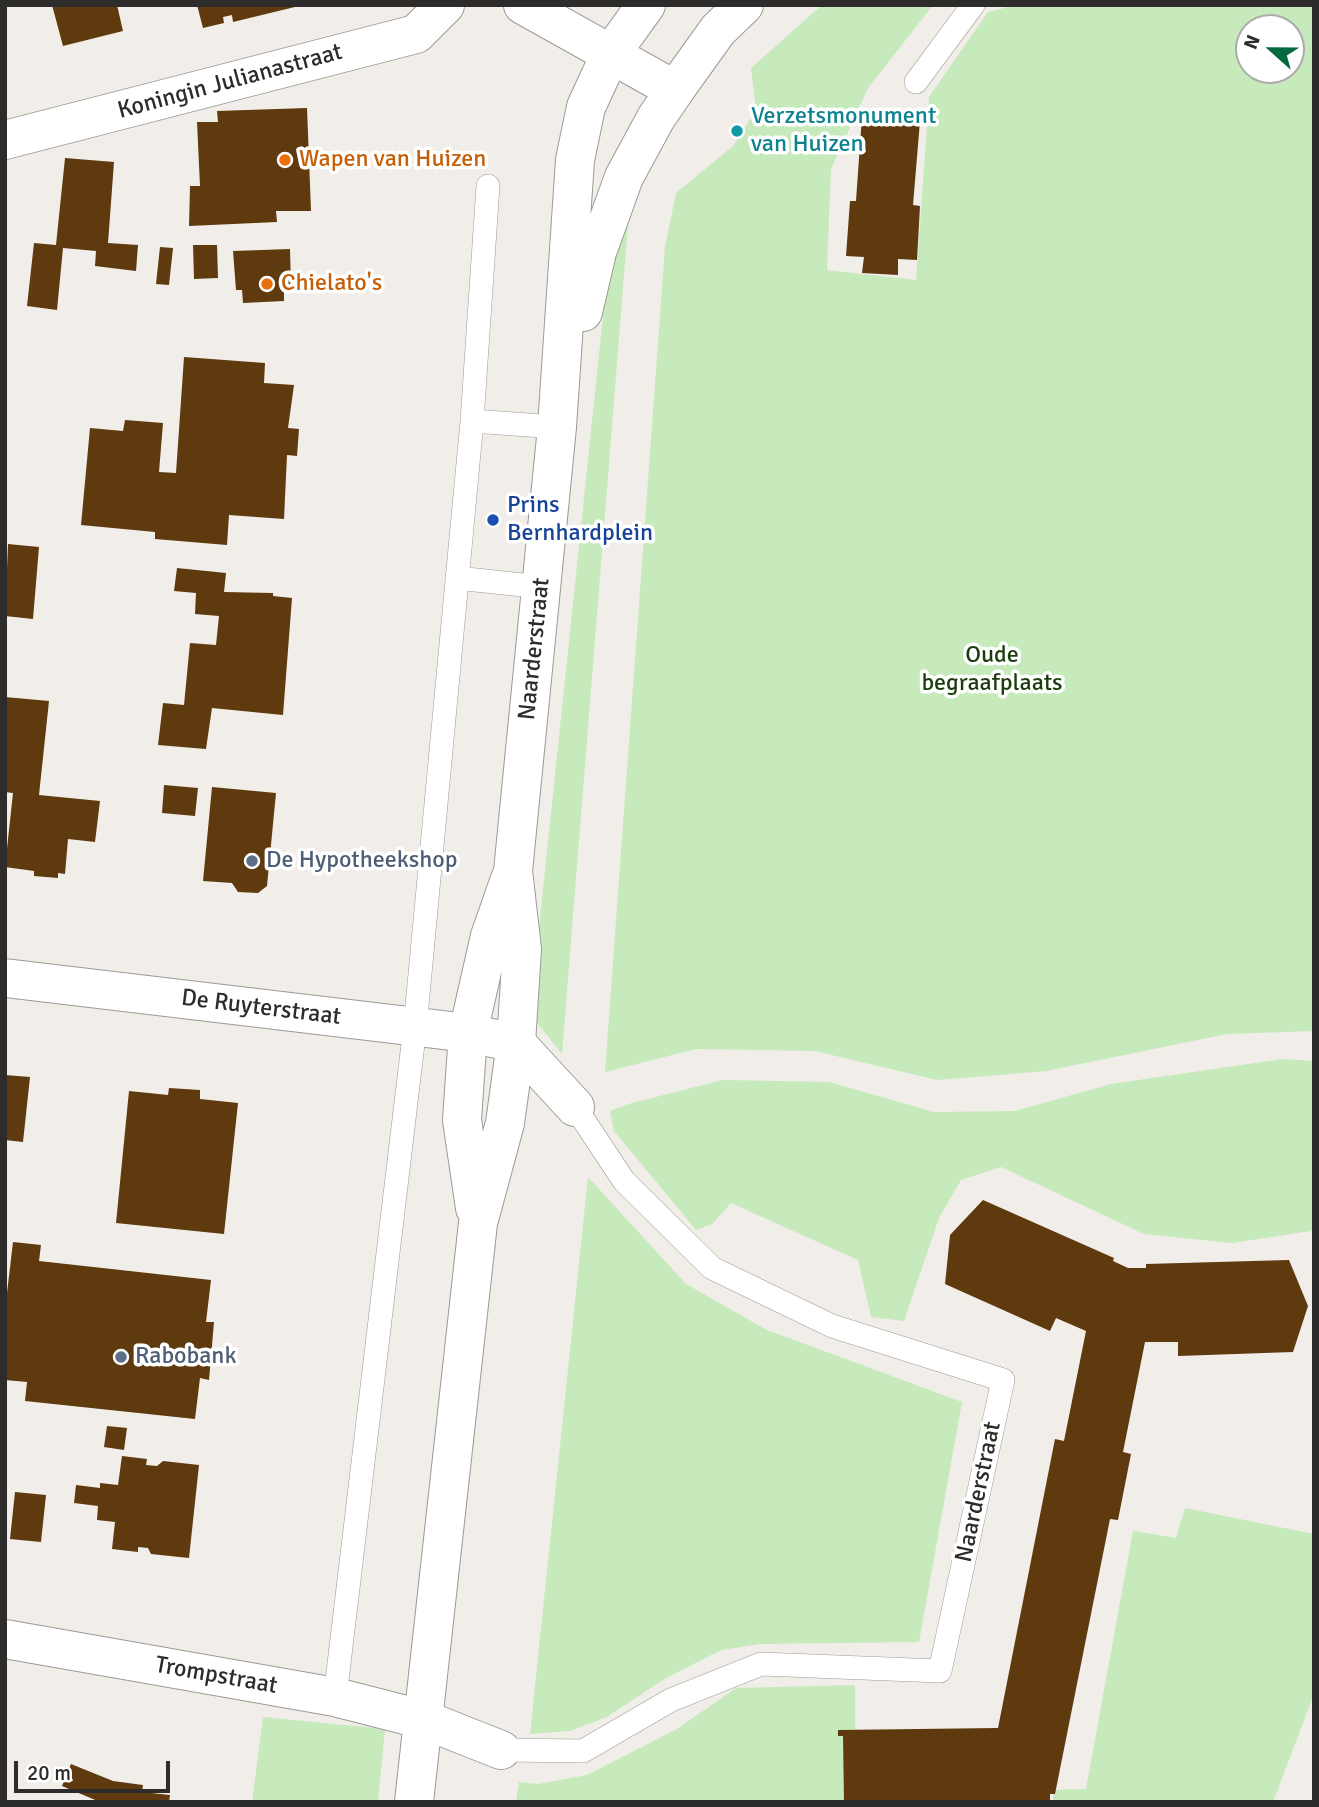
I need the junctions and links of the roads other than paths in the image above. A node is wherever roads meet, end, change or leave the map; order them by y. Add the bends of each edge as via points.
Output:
1 (445, 5) edge
2 (523, 5) edge
3 (646, 5) edge
4 (744, 5) edge
5 (973, 5) edge
6 (610, 55) junction
7 (916, 82) dead end
8 (675, 90) junction
9 (5, 140) edge
10 (488, 186) dead end
11 (472, 421) junction
12 (557, 427) junction
13 (457, 578) junction
14 (541, 587) junction
15 (513, 871) junction
16 (5, 978) edge
17 (415, 1027) junction
18 (468, 1033) junction
19 (516, 1043) junction
20 (575, 1107) joint
21 (478, 1223) junction
22 (5, 1639) edge
23 (335, 1697) junction
24 (425, 1720) junction
25 (501, 1750) joint
26 (414, 1802) edge

1 - 9 street, Koningin Julianastraat via 416,34
2 - 6 street
3 - 6 street, Naarderstraat
4 - 8 street, Naarderstraat via 718,30
5 - 7 lane
6 - 8 street
6 - 12 street, Naarderstraat via 586,107 575,160
8 - 12 street, Naarderstraat via 624,177 597,252
10 - 11 lane
11 - 12 lane
11 - 13 lane
12 - 14 street, Naarderstraat
13 - 14 lane
13 - 17 lane
14 - 15 street, Naarderstraat
15 - 18 street, Naarderstraat via 490,936
15 - 19 street, Naarderstraat via 522,949
16 - 17 street, De Ruyterstraat
17 - 18 street, De Ruyterstraat
17 - 23 lane
18 - 19 street, De Ruyterstraat
18 - 21 street, Naarderstraat via 462,1119
19 - 20 street, Naarderstraat
19 - 21 street, Naarderstraat via 505,1123
20 - 25 lane, Naarderstraat via 624,1181 712,1268 832,1326 1003,1380 940,1671 761,1664 671,1700 583,1751
21 - 24 street, Naarderstraat
22 - 23 street, Trompstraat
23 - 24 street, Trompstraat
24 - 25 street, Naarderstraat
24 - 26 street, Naarderstraat

